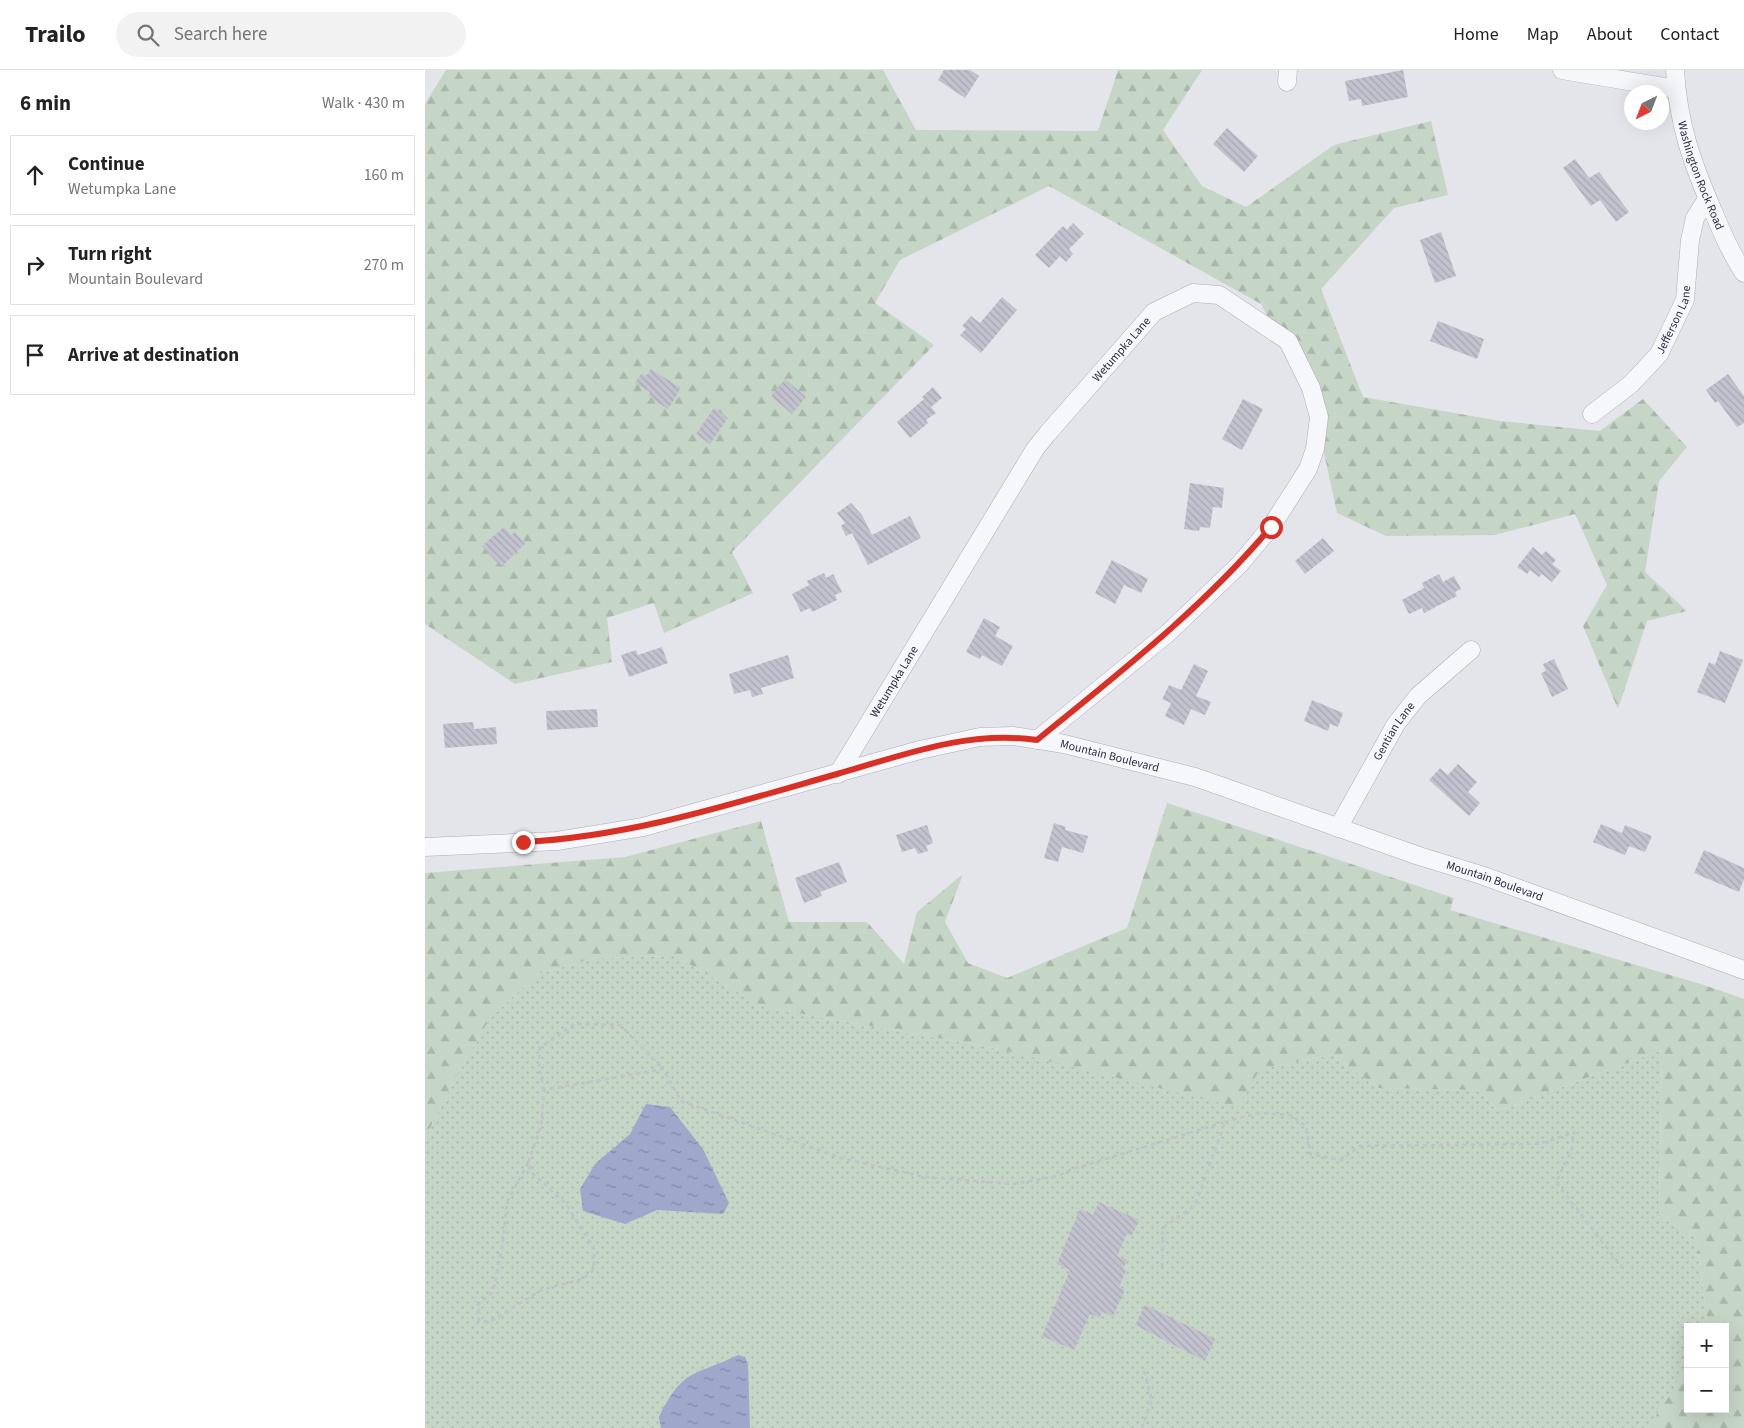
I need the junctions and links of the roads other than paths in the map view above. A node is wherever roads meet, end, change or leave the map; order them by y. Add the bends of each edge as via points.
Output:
1 (1563, 70) edge
2 (1675, 70) edge
3 (1677, 89) junction
4 (1707, 199) junction
5 (1744, 273) edge
6 (1592, 414) dead end
7 (1471, 650) dead end
8 (1037, 740) junction
9 (838, 774) junction
10 (1338, 828) junction
11 (425, 847) edge
12 (1744, 970) edge

1 - 3 street
2 - 3 street, Washington Rock Road
3 - 4 street, Washington Rock Road via 1680,120 1688,150
4 - 5 street, Washington Rock Road
4 - 6 street, Jefferson Lane via 1695,218 1690,240 1685,300 1667,338 1647,368
7 - 10 street, Gentian Lane via 1418,696 1396,724
8 - 9 street, Mountain Boulevard via 1013,736 980,737 920,750
8 - 9 street, Wetumpka Lane via 1168,633 1240,564 1271,527 1308,469 1315,449 1319,417 1303,369 1288,340 1219,295 1193,293 1154,312 1035,449
8 - 10 street, Mountain Boulevard via 1195,777
9 - 11 street, Mountain Boulevard via 643,827 557,841
10 - 12 street, Mountain Boulevard via 1481,875

